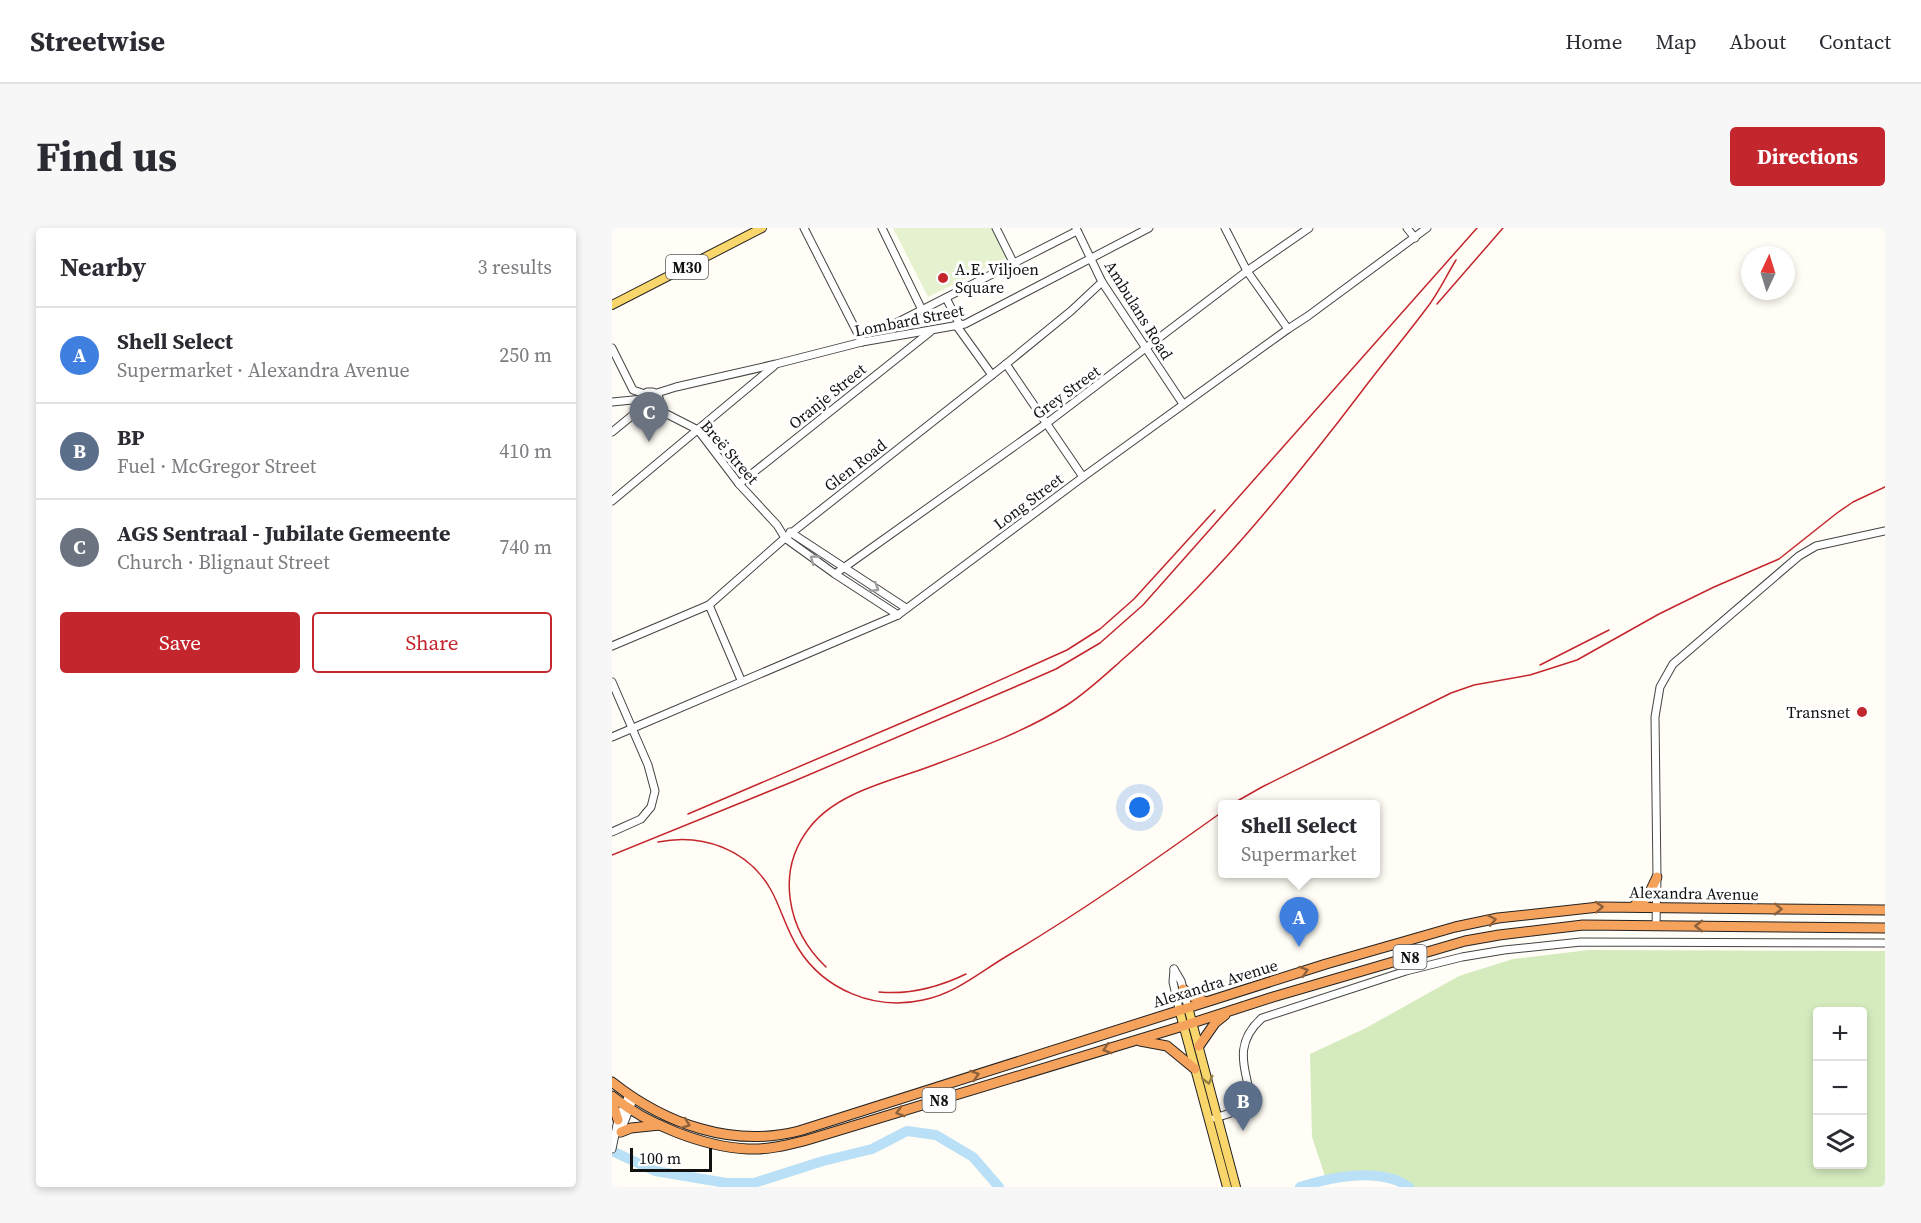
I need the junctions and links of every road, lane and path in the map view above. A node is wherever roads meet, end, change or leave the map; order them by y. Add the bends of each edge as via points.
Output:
1 (762, 228) edge
2 (804, 228) edge
3 (882, 228) edge
4 (996, 228) edge
5 (1149, 228) edge
6 (1225, 228) edge
7 (1309, 228) edge
8 (1407, 228) edge
9 (1427, 228) edge
10 (1076, 230) edge
11 (1415, 238) junction
12 (1091, 259) junction
13 (1014, 264) junction
14 (1247, 271) junction
15 (1102, 282) junction
16 (946, 298) junction
17 (612, 305) edge
18 (922, 310) junction
19 (892, 325) dead end
20 (958, 325) junction
21 (1288, 329) junction
22 (932, 330) junction
23 (862, 342) junction
24 (612, 348) edge
25 (1147, 349) junction
26 (776, 364) junction
27 (1006, 364) junction
28 (992, 375) junction
29 (657, 393) junction
30 (644, 399) junction
31 (612, 402) edge
32 (1183, 404) junction
33 (655, 408) junction
34 (1047, 423) junction
35 (698, 430) junction
36 (612, 432) edge
37 (1083, 477) junction
38 (739, 484) junction
39 (612, 501) edge
40 (777, 525) junction
41 (1885, 531) edge
42 (791, 533) junction
43 (785, 538) junction
44 (844, 568) junction
45 (835, 574) junction
46 (709, 604) junction
47 (906, 608) junction
48 (898, 615) junction
49 (612, 646) edge
50 (741, 680) junction
51 (612, 682) edge
52 (632, 728) junction
53 (612, 736) edge
54 (612, 832) edge
55 (1657, 877) junction
56 (1626, 907) junction
57 (1656, 907) junction
58 (1885, 910) edge
59 (1542, 912) junction
60 (1656, 926) junction
61 (1885, 928) edge
62 (1546, 929) junction
63 (1885, 944) edge
64 (1183, 990) junction
65 (1207, 1002) junction
66 (1241, 1007) junction
67 (1184, 1008) junction
68 (1188, 1025) junction
69 (1135, 1041) junction
70 (1199, 1046) junction
71 (1195, 1069) junction
72 (612, 1082) edge
73 (612, 1096) edge
74 (632, 1096) junction
75 (612, 1101) edge
76 (627, 1108) junction
77 (1213, 1118) junction
78 (618, 1120) junction
79 (660, 1125) junction
80 (621, 1132) junction
81 (613, 1146) edge
82 (1227, 1187) edge
83 (1236, 1187) edge

1 - 17 main road, M30
2 - 23 street
3 - 18 street
4 - 13 street
5 - 12 street, Lombard Street
6 - 14 street
7 - 14 street, Grey Street
8 - 11 street
9 - 11 street, Long Street
10 - 12 street, Ambulans Road
10 - 13 street
11 - 21 street, Long Street
12 - 15 street, Ambulans Road
12 - 20 street, Lombard Street via 972,322
13 - 16 street
14 - 21 street
14 - 25 street, Grey Street
15 - 25 street, Ambulans Road
15 - 27 street, Glen Road
16 - 18 street
16 - 20 street
18 - 19 street
20 - 22 street, Lombard Street
20 - 28 street
21 - 32 street, Long Street
22 - 23 street, Lombard Street
22 - 38 street, Oranje Street
23 - 26 street, Lombard Street
24 - 30 street via 633,390
25 - 32 street, Ambulans Road
25 - 34 street, Grey Street
26 - 29 street, Lombard Street
26 - 35 street
27 - 28 street, Glen Road
27 - 34 street
28 - 42 street, Glen Road
29 - 30 street via 650,391
29 - 33 street via 660,401
30 - 31 street
30 - 33 street via 650,408
30 - 36 street
32 - 37 street, Long Street
33 - 35 street, Breë Street
34 - 37 street
34 - 44 street, Grey Street
35 - 38 street, Breë Street
35 - 39 street
37 - 47 street, Long Street
38 - 40 street, Breë Street
40 - 42 street, Breë Street
40 - 43 street, Breë Street
41 - 55 street via 1808,549 1683,654 1665,675 1655,717
42 - 43 street, Glen Road
42 - 44 street, Breë Street
45 -> 43 street, Breë Street
43 - 46 street, Glen Road
44 - 45 street, Grey Street
44 -> 47 street, Breë Street
45 - 48 street, Breë Street
46 - 49 street, Glen Road
46 - 50 street
47 - 48 street, Long Street
48 - 50 street, Long Street
50 - 52 street, Long Street
51 - 52 street
52 - 53 street, Long Street
52 - 54 street via 655,791 651,807 641,819
55 - 56 highway via 1647,898
55 - 57 street
56 - 57 highway, Alexandra Avenue / N8
59 -> 56 highway, Alexandra Avenue / N8
57 -> 58 highway, Alexandra Avenue / N8
57 - 60 street
59 - 62 highway
65 -> 59 highway, Alexandra Avenue / N8 via 1455,927
61 -> 60 highway, Alexandra Avenue / N8
60 - 62 highway, Alexandra Avenue / N8
62 - 66 highway, Alexandra Avenue / N8 via 1455,944
63 - 77 street via 1581,942 1473,956 1406,971 1262,1018 1250,1030 1244,1046 1248,1101 1238,1110
64 - 65 highway
64 - 67 street
64 - 67 street via 1174,969 1173,982
65 - 67 highway, Alexandra Avenue / N8
66 - 68 highway, Alexandra Avenue / N8
66 - 70 highway via 1215,1023
67 - 68 main road
74 -> 67 highway, Alexandra Avenue / N8 via 702,1130 739,1137 774,1136
68 - 69 highway, Alexandra Avenue / N8
68 - 70 main road
68 - 71 main road
69 - 71 highway via 1167,1046
69 -> 79 highway, Alexandra Avenue / N8 via 775,1147 722,1146
70 -> 77 main road
71 - 77 main road
72 - 74 highway, Alexandra Avenue / N8
73 - 76 highway, Alexandra Avenue / N8
74 - 76 street
75 - 78 highway
76 - 78 street
76 - 79 highway, Alexandra Avenue / N8
76 - 80 street
77 - 82 main road
77 - 83 main road
78 - 81 street
79 - 80 highway
80 - 81 street

